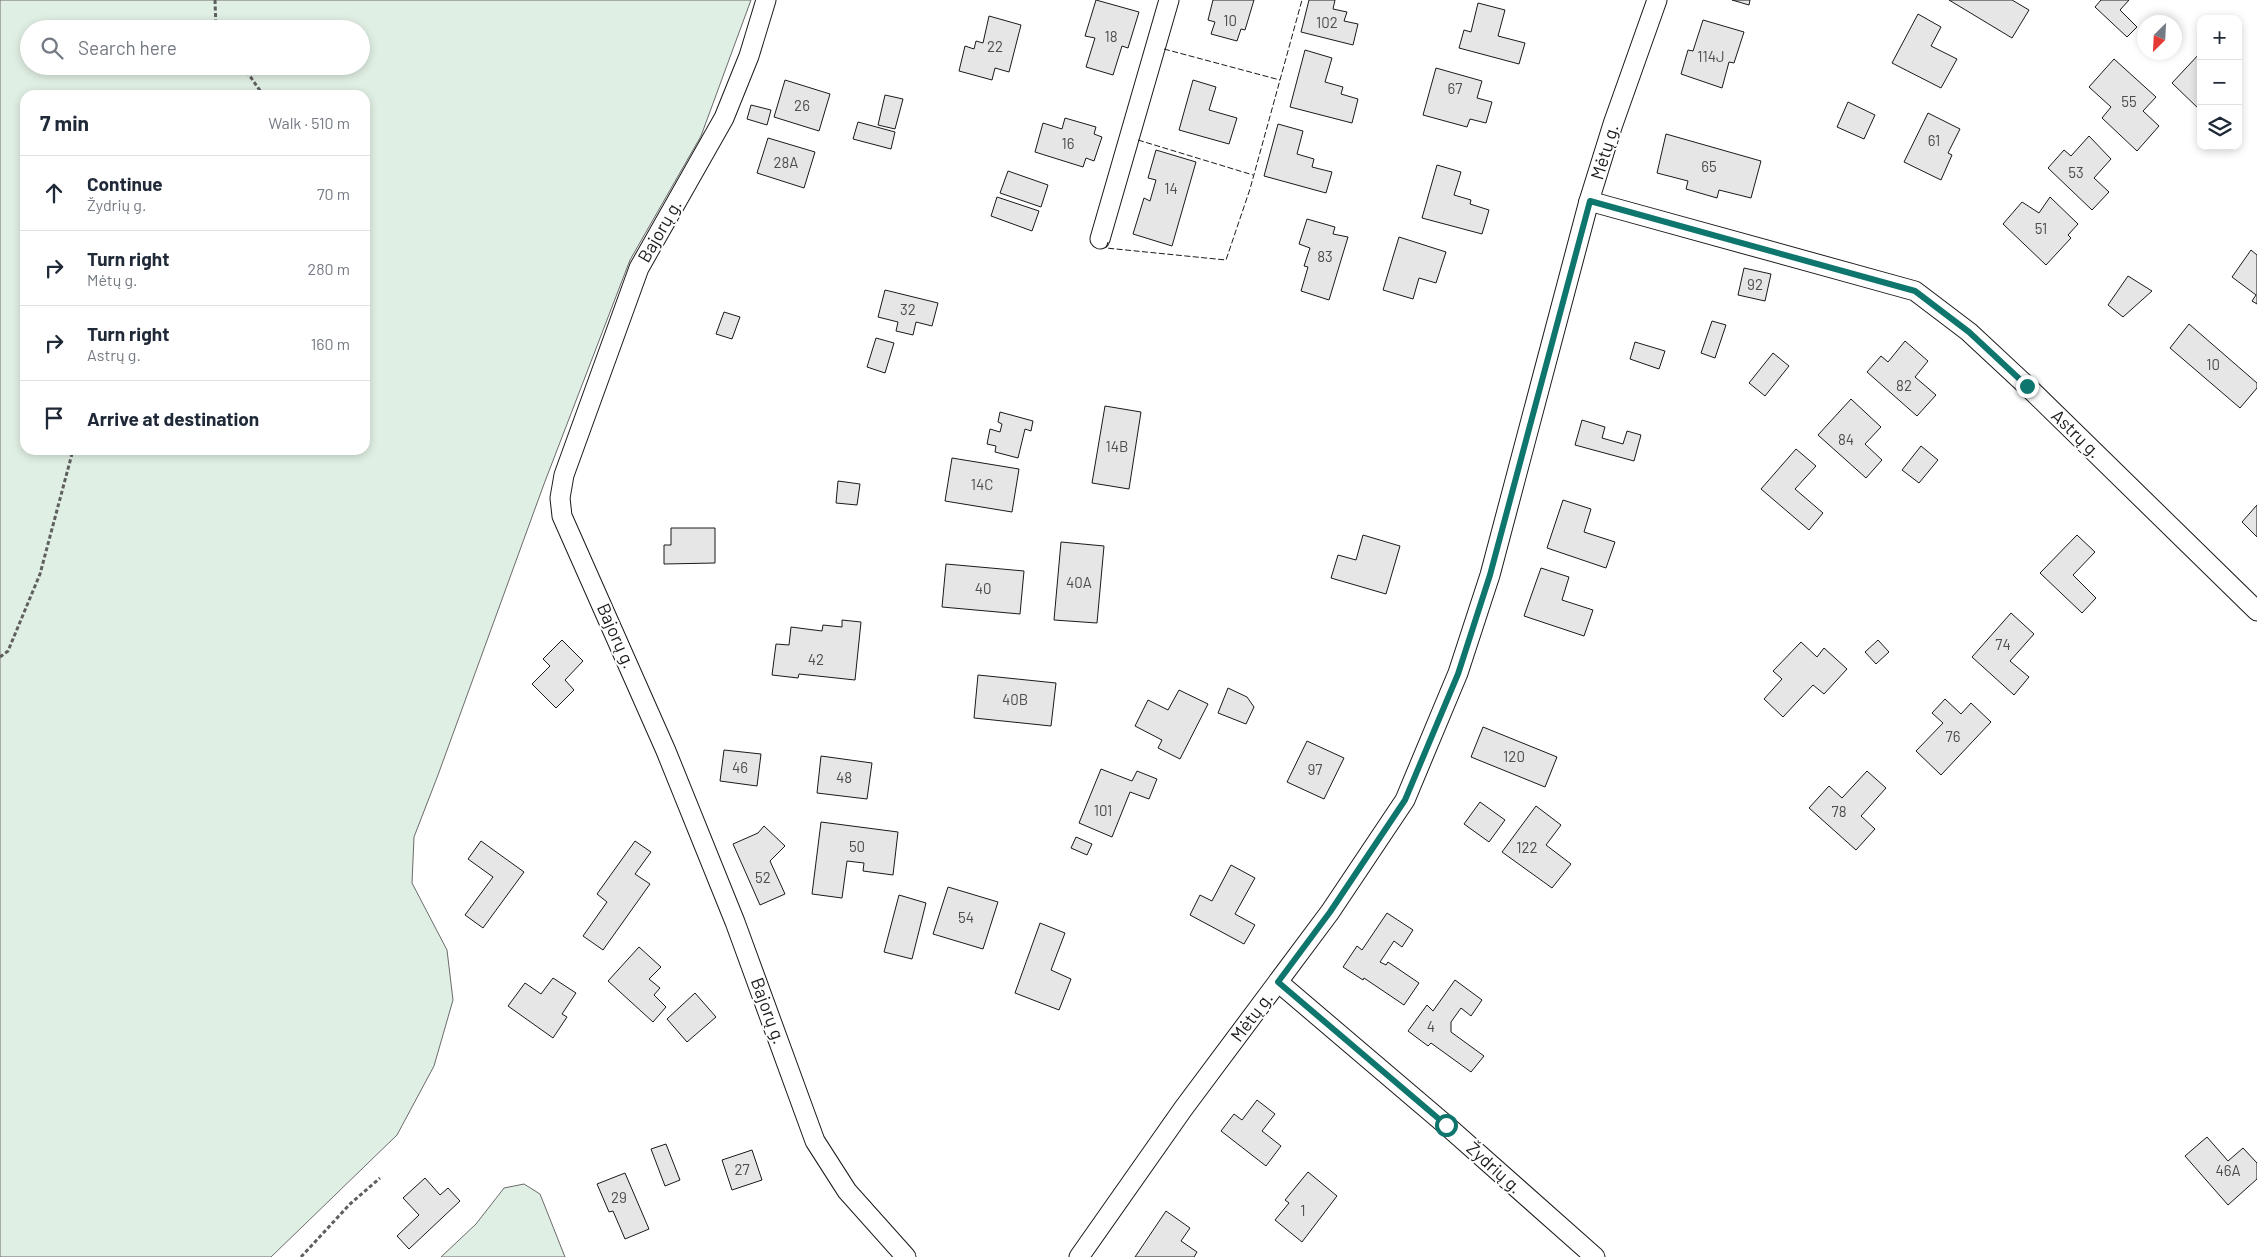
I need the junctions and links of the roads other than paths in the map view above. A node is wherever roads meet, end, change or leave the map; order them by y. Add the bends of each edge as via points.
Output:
1 (766, 0) edge
2 (1170, 0) edge
3 (1657, 0) edge
4 (1590, 201) junction
5 (1100, 239) dead end
6 (2257, 611) edge
7 (1278, 982) junction
8 (906, 1257) edge
9 (1078, 1257) edge
10 (1595, 1257) edge

1 - 8 street, Bajorų g. via 749,56 724,118 639,268 564,475 560,498 562,516 663,744 735,922 815,1141 847,1191
2 - 5 street
3 - 4 street, Mėtų g. via 1613,124
4 - 6 street, Astrų g. via 1915,291 1969,332 2027,386
4 - 7 street, Mėtų g. via 1490,575 1474,630 1440,720 1405,800 1330,912
7 - 9 street, Mėtų g.
7 - 10 street, Žydrių g.

